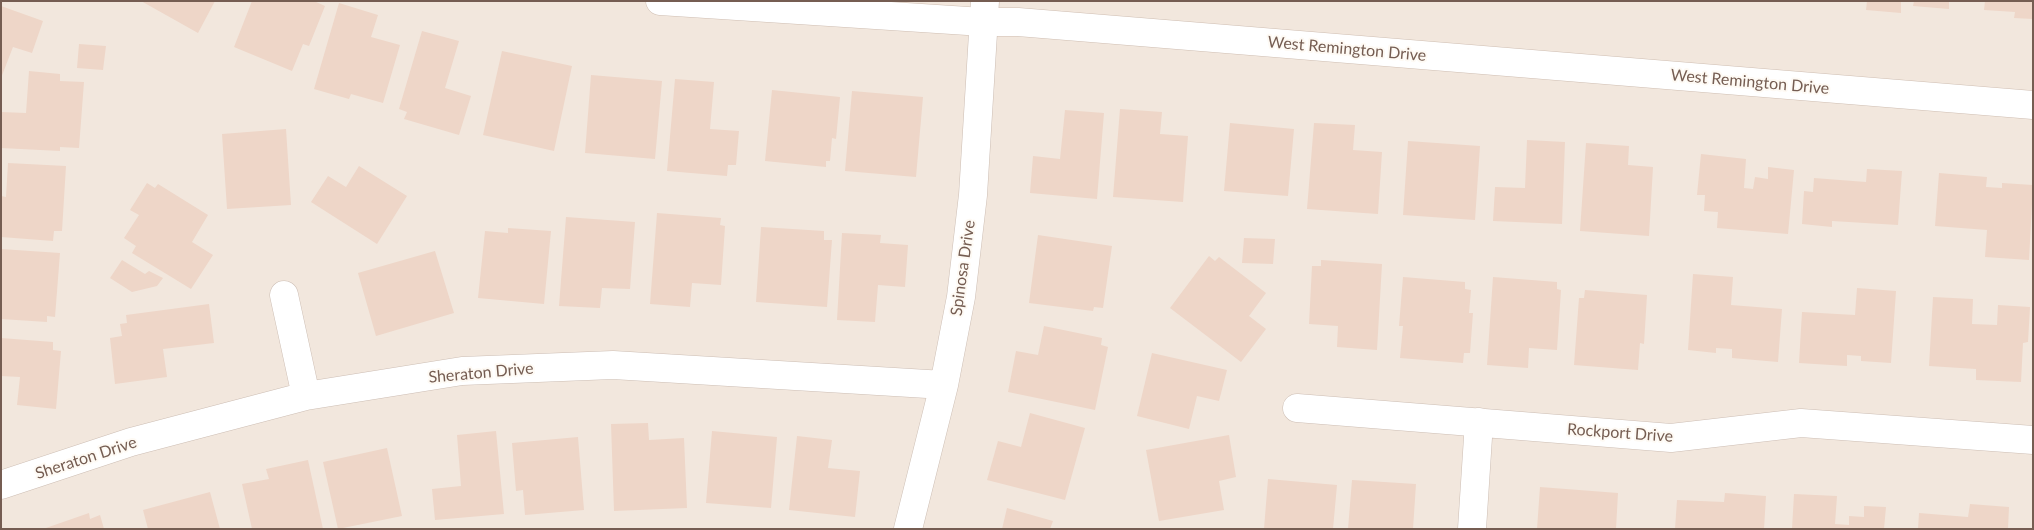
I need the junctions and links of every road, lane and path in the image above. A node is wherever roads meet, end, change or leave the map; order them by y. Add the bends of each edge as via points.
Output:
1 (660, 1) edge
2 (984, 11) edge
3 (2033, 105) edge
4 (284, 295) dead end
5 (944, 385) junction
6 (306, 396) junction
7 (1297, 408) dead end
8 (1479, 422) junction
9 (2033, 440) edge
10 (1, 485) edge
11 (908, 529) edge
12 (1472, 529) edge

1 - 2 street, West Remington Drive
2 - 3 street, West Remington Drive via 1018,22
2 - 5 street, Spinosa Drive via 973,195 961,297
4 - 6 street
5 - 6 street, Sheraton Drive via 613,365 462,371
5 - 11 street, Spinosa Drive
6 - 10 street, Sheraton Drive via 131,442
7 - 8 street, Rockport Drive
8 - 9 street, Rockport Drive via 1671,438 1801,423
8 - 12 street

